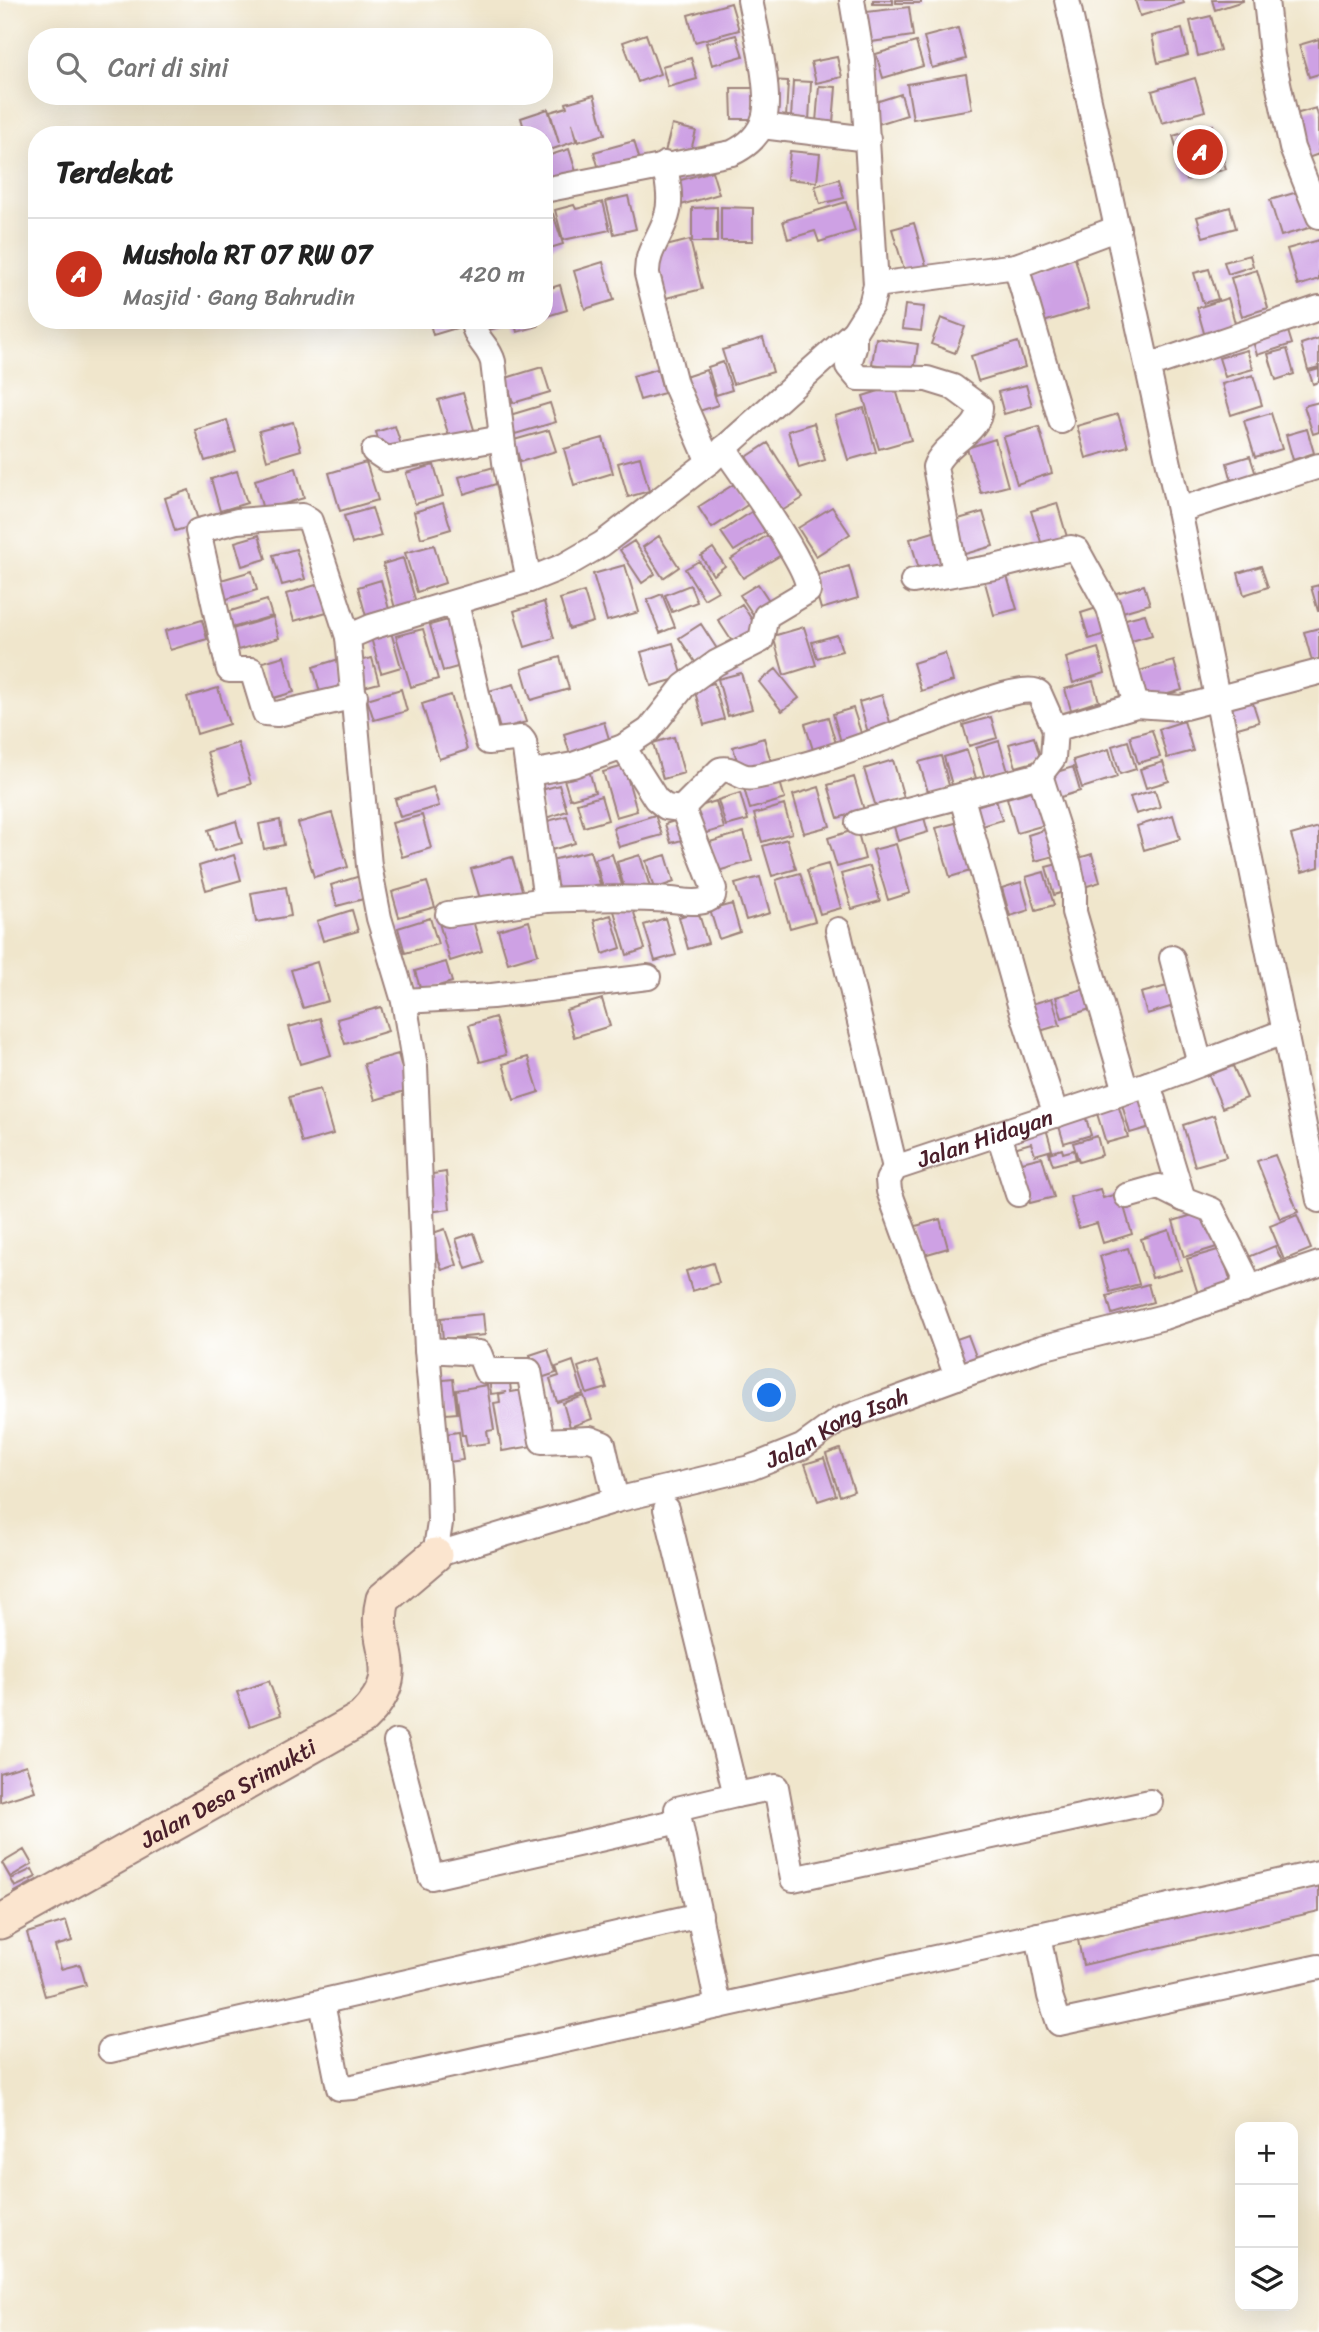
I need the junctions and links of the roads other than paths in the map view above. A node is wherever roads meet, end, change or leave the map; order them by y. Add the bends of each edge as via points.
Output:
1 (750, 0) edge
2 (852, 0) edge
3 (1067, 0) edge
4 (1266, 0) edge
5 (762, 125) junction
6 (868, 139) junction
7 (665, 164) junction
8 (553, 188) edge
9 (1319, 216) edge
10 (1118, 228) junction
11 (1016, 266) junction
12 (876, 285) junction
13 (1319, 308) edge
14 (473, 329) edge
15 (854, 332) junction
16 (1148, 366) junction
17 (1061, 421) dead end
18 (502, 438) junction
19 (374, 451) dead end
20 (716, 455) junction
21 (1319, 466) edge
22 (1179, 510) junction
23 (955, 572) junction
24 (529, 580) junction
25 (913, 581) dead end
26 (456, 603) junction
27 (348, 637) junction
28 (1319, 672) edge
29 (355, 696) junction
30 (1218, 698) junction
31 (1136, 705) junction
32 (1055, 729) junction
33 (623, 747) junction
34 (531, 773) junction
35 (1040, 775) junction
36 (962, 798) junction
37 (681, 809) junction
38 (858, 823) dead end
39 (546, 900) junction
40 (448, 914) dead end
41 (838, 930) dead end
42 (1172, 958) dead end
43 (648, 977) dead end
44 (404, 1002) junction
45 (1286, 1031) junction
46 (1200, 1064) junction
47 (1137, 1088) junction
48 (1056, 1115) junction
49 (999, 1135) junction
50 (895, 1168) junction
51 (1018, 1194) dead end
52 (1127, 1196) dead end
53 (1183, 1199) junction
54 (1319, 1200) edge
55 (1319, 1264) edge
56 (1243, 1291) junction
57 (427, 1350) junction
58 (957, 1377) junction
59 (616, 1500) junction
60 (666, 1509) dead end
61 (435, 1555) junction
62 (382, 1616) joint
63 (396, 1742) dead end
64 (736, 1795) junction
65 (1150, 1802) dead end
66 (679, 1821) junction
67 (1319, 1872) edge
68 (700, 1915) junction
69 (0, 1922) edge
70 (1038, 1935) junction
71 (1319, 1967) edge
72 (323, 2003) junction
73 (718, 2006) junction
74 (110, 2050) dead end

1 - 5 street via 765,102
2 - 6 street
3 - 10 street
4 - 9 street via 1272,55 1292,148
5 - 6 street
5 - 7 street via 746,146 732,153
6 - 12 street
7 - 8 street
7 - 20 street via 669,204 646,261 647,274 675,384
10 - 11 street
10 - 16 street
11 - 12 street
11 - 17 street
12 - 15 street via 871,305
13 - 16 street
14 - 18 street via 493,362
15 - 20 street
15 - 23 street via 848,366 858,378 927,379 953,387 980,407 977,420 935,467
16 - 22 street
18 - 19 street via 390,458
18 - 24 street
20 - 24 street via 603,544
20 - 33 street via 777,527 808,591 766,616 761,640 684,686 649,730
21 - 22 street
22 - 30 street
23 - 25 street
23 - 31 street via 1077,550 1109,608
24 - 26 street
26 - 27 street
26 - 34 street via 487,740 493,744 522,739
27 - 29 street
27 - 29 street via 310,520 302,516 237,521 199,530 229,670 252,670 265,713
28 - 30 street
29 - 44 street via 369,866
30 - 31 street via 1181,708
30 - 45 street
31 - 32 street
32 - 35 street via 1053,758
32 - 37 street via 1039,693 1030,689 787,771 742,778 727,768 720,769
33 - 34 street via 573,765
33 - 37 street via 656,799 666,807
34 - 39 street
35 - 36 street
35 - 47 street via 1069,865 1074,912
36 - 38 street
36 - 48 street
37 - 39 street via 714,890 711,899
39 - 40 street
41 - 50 street
42 - 46 street
43 - 44 street
44 - 57 street via 419,1110
45 - 46 street, Jalan Hidayan
45 - 54 street
46 - 47 street, Jalan Hidayan
47 - 48 street, Jalan Hidayan
47 - 53 street
48 - 49 street, Jalan Hidayan
49 - 50 street, Jalan Hidayan
49 - 51 street
50 - 58 street, Jalan Hidayan via 888,1180 889,1191
52 - 53 street via 1159,1187
53 - 56 street via 1212,1210 1244,1274
55 - 56 street, Jalan Kong Isah
56 - 58 street, Jalan Kong Isah via 1164,1317 1041,1348
57 - 59 street via 479,1353 486,1371 529,1371 542,1441 590,1438 603,1444
57 - 61 street via 439,1482
58 - 59 street, Jalan Kong Isah via 839,1419 802,1447 750,1468
59 - 61 street, Jalan Kong Isah
60 - 64 street
61 - 62 street, Jalan Kong Isah via 389,1591
62 - 69 street, Jalan Desa Srimukti via 388,1678 377,1703 362,1718
63 - 66 street via 431,1877
64 - 65 street via 776,1787 793,1879
64 - 66 street via 677,1809
66 - 68 street
67 - 70 street
68 - 72 street
68 - 73 street
70 - 71 street via 1059,2023
70 - 73 street
72 - 73 street via 340,2088
72 - 74 street

